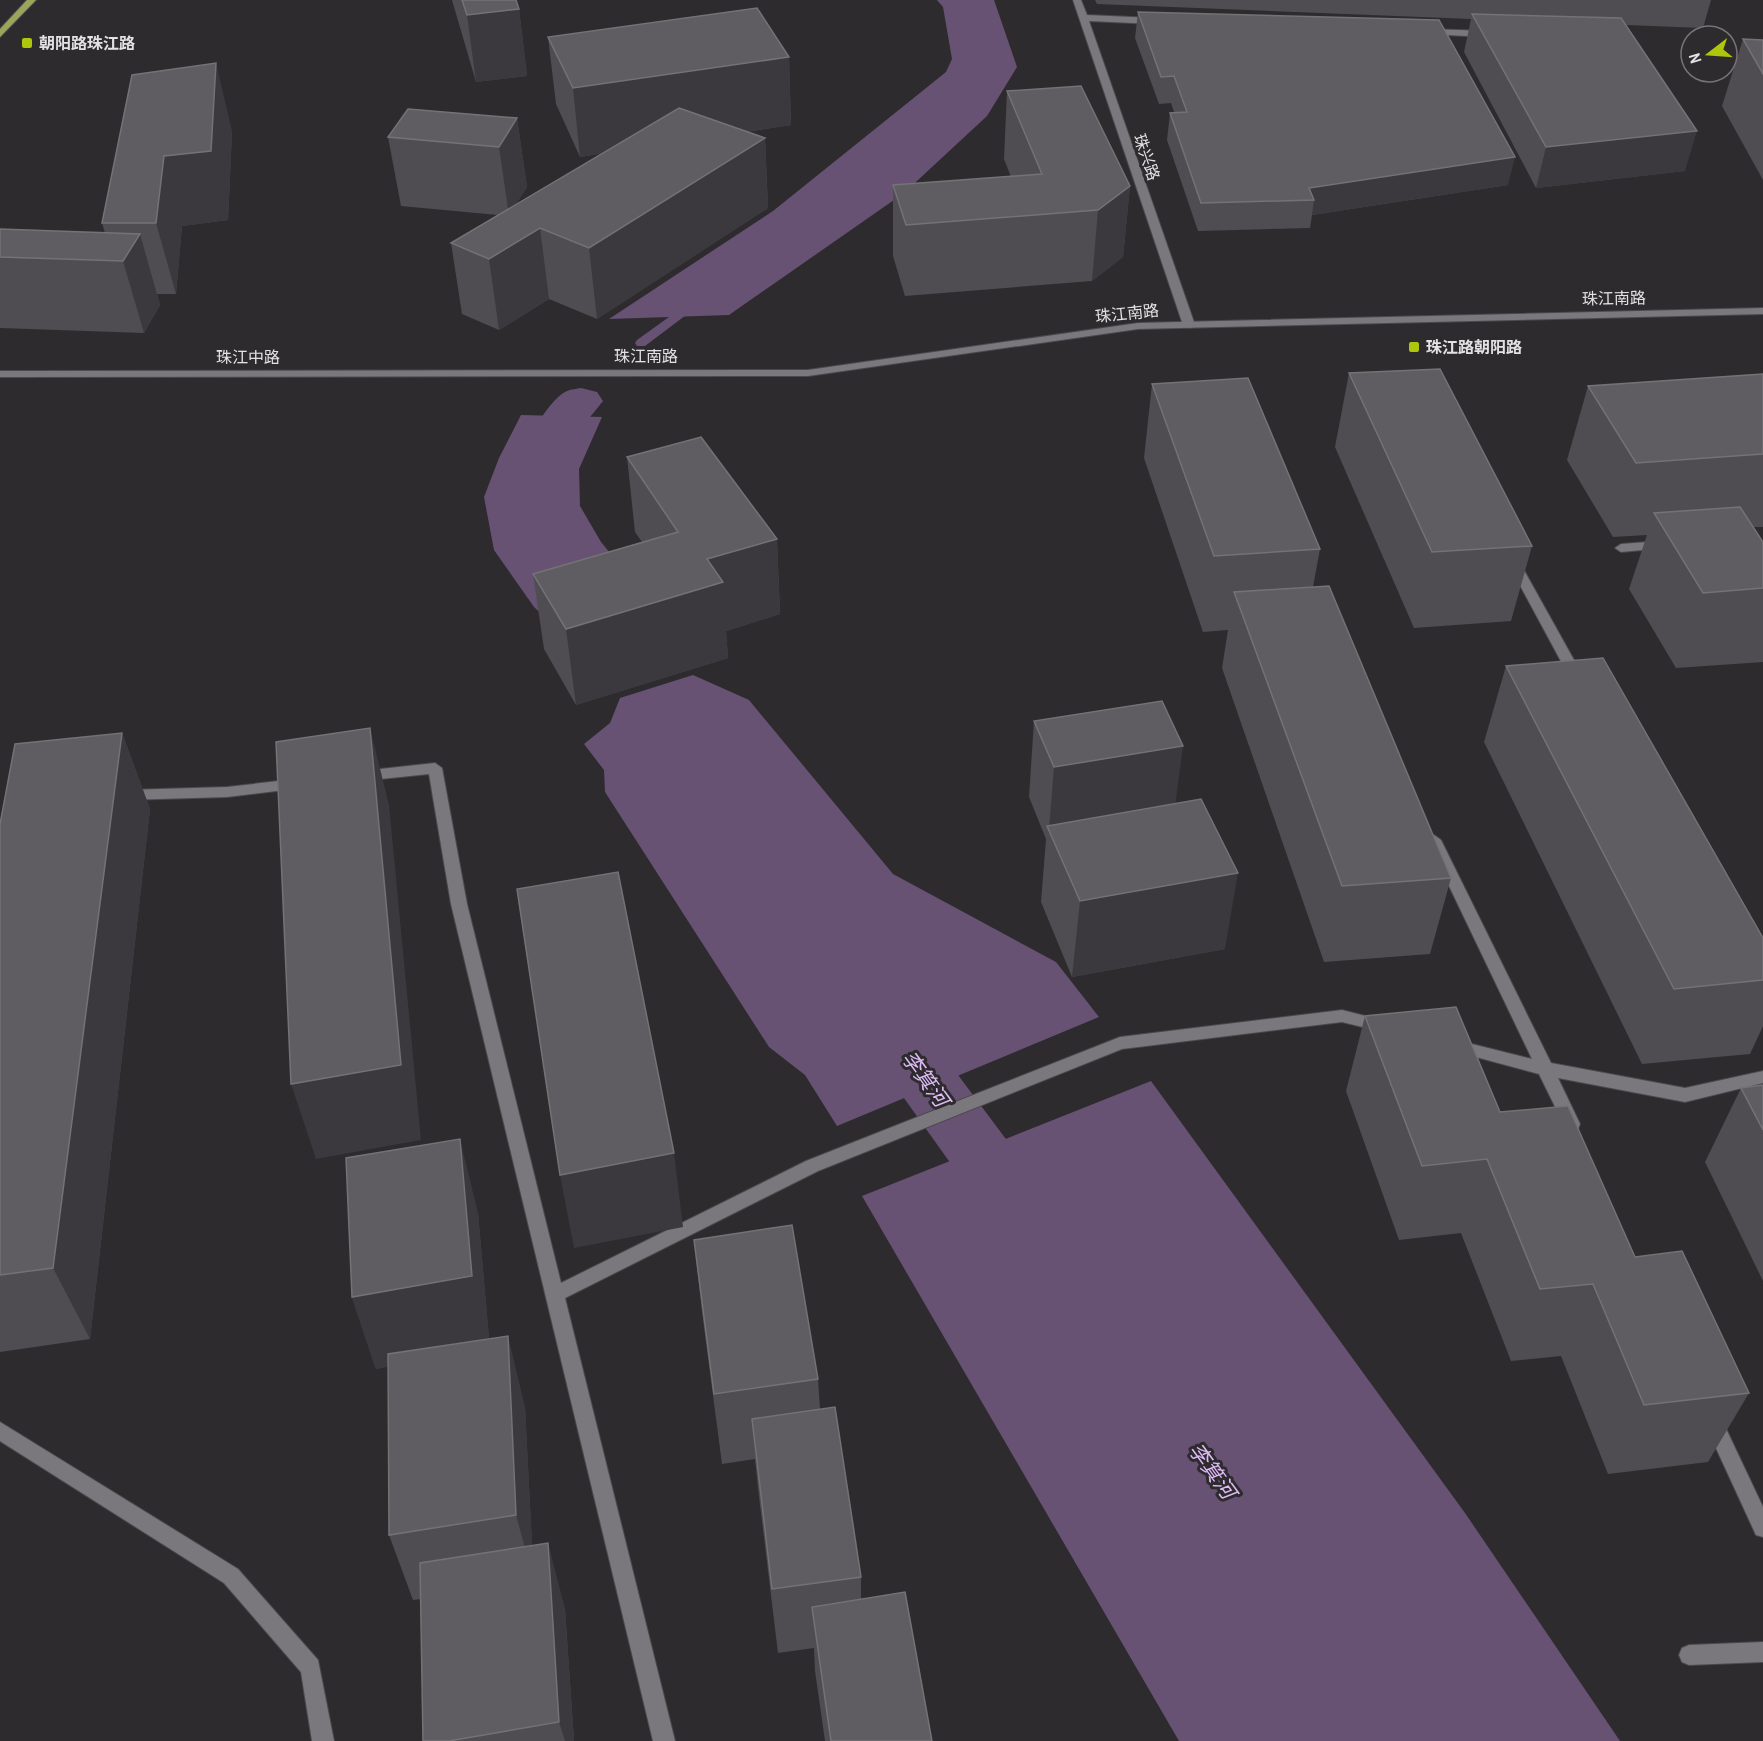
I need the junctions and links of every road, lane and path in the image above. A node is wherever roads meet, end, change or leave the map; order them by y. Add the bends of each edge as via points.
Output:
1 (32, 0) edge
2 (1077, 0) edge
3 (1083, 18) junction
4 (1166, 21) edge
5 (1415, 31) edge
6 (0, 34) edge
7 (1498, 34) edge
8 (1763, 311) edge
9 (1189, 324) junction
10 (496, 372) joint
11 (0, 374) edge
12 (1680, 544) edge
13 (1505, 546) edge
14 (1621, 548) dead end
15 (1584, 690) edge
16 (342, 779) edge
17 (308, 783) edge
18 (107, 795) edge
19 (1428, 827) edge
20 (1399, 1030) edge
21 (1444, 1042) edge
22 (1546, 1070) junction
23 (1763, 1077) edge
24 (1576, 1133) edge
25 (556, 1294) junction
26 (1707, 1410) edge
27 (0, 1431) edge
28 (1763, 1528) edge
29 (1763, 1652) edge
30 (1689, 1655) dead end
31 (323, 1741) edge
32 (664, 1741) edge

1 - 6 main road
2 - 3 street, 珠兴路
3 - 4 street
3 - 9 street, 珠兴路
5 - 7 street
8 - 9 street, 珠江南路
9 - 10 street, 珠江南路 via 1138,326 808,373
10 - 11 street, 珠江中路
12 - 14 street
13 - 15 street
16 - 25 street via 435,768 459,904
17 - 18 street via 227,792
19 - 22 street
20 - 25 street via 1342,1016 1120,1043 830,1159
21 - 22 street
22 - 23 street via 1685,1095
22 - 24 street
25 - 32 street
26 - 28 street
27 - 31 street via 231,1576 311,1667
29 - 30 street

